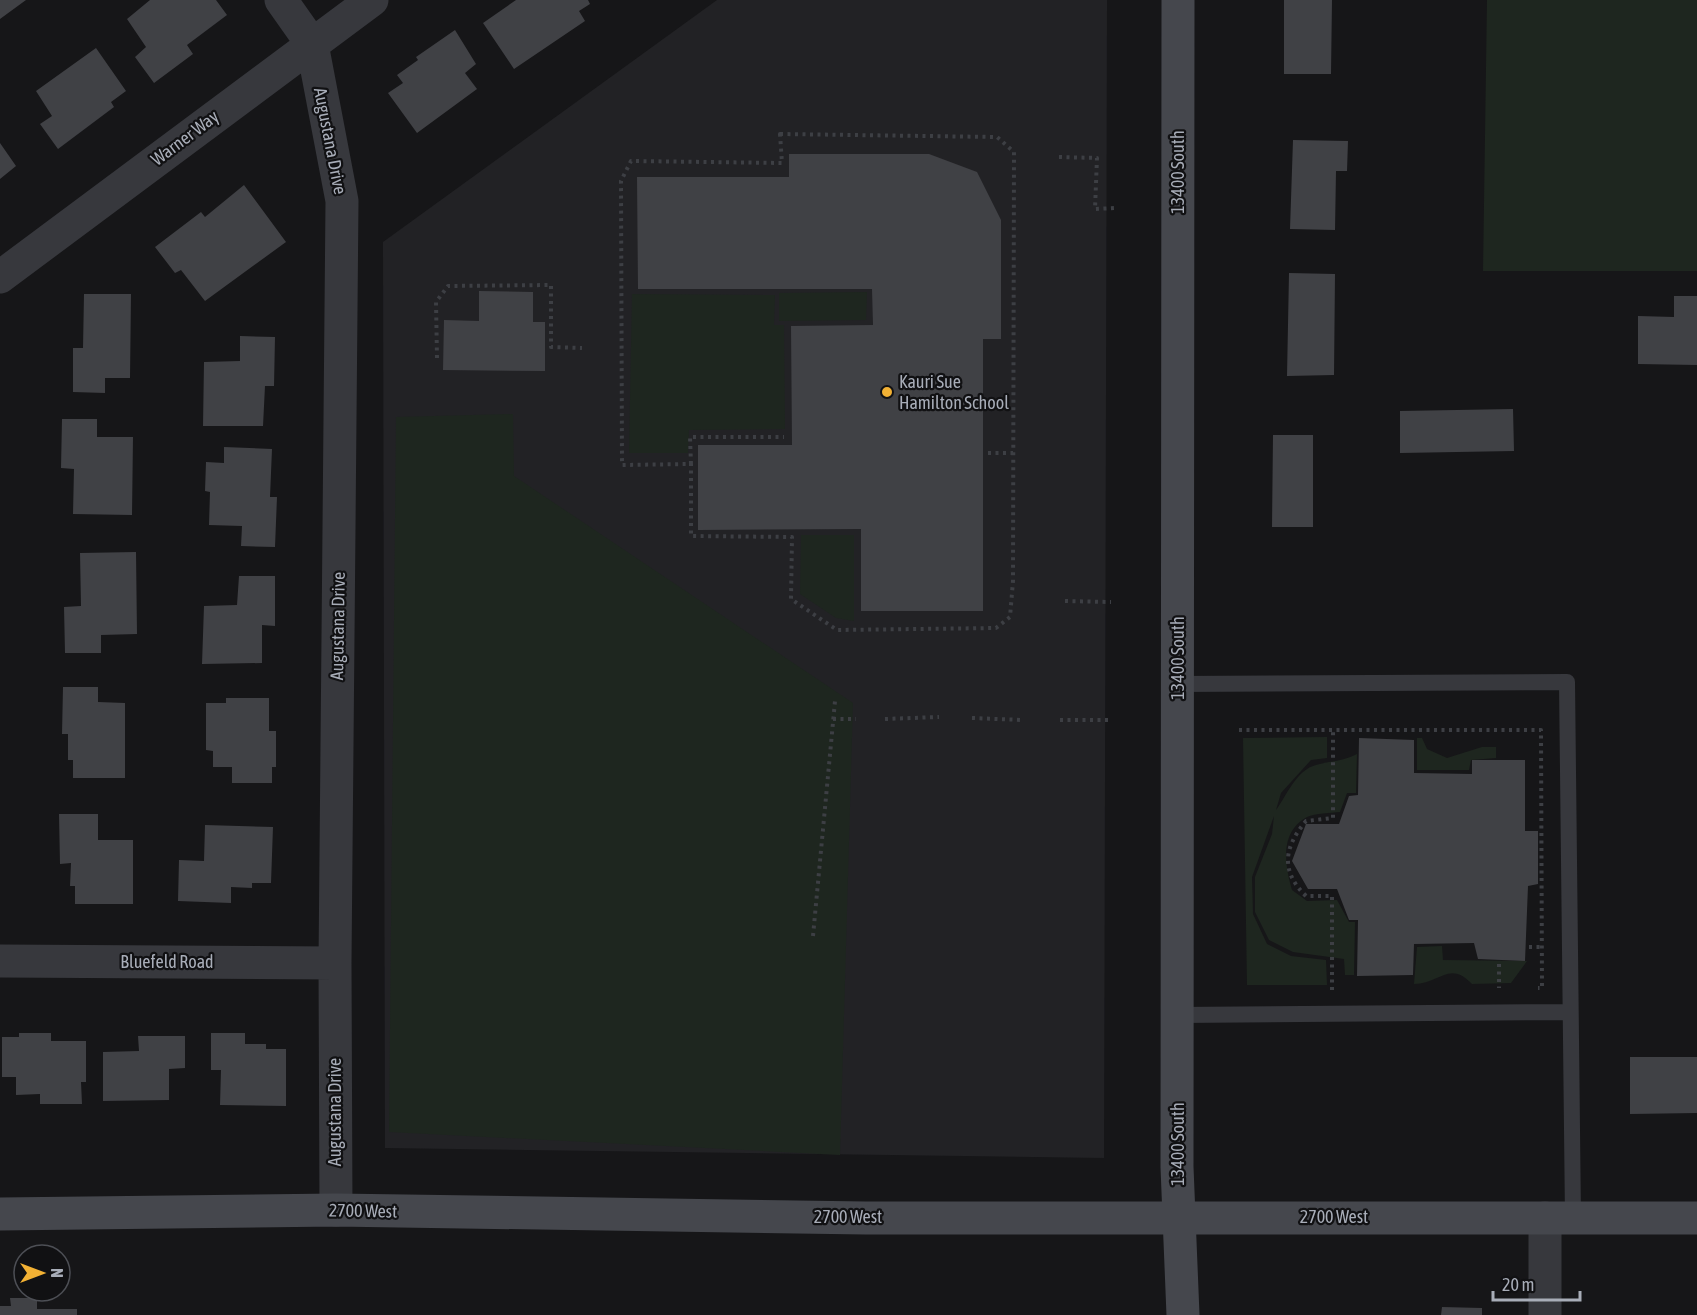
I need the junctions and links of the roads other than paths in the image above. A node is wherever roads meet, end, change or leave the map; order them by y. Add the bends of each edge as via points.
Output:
1 (281, 0) edge
2 (372, 0) edge
3 (1178, 0) edge
4 (312, 44) junction
5 (0, 277) edge
6 (1178, 684) junction
7 (0, 961) edge
8 (335, 963) junction
9 (1570, 1012) junction
10 (1178, 1016) junction
11 (336, 1210) junction
12 (0, 1214) edge
13 (1179, 1216) junction
14 (1559, 1218) junction
15 (1697, 1218) edge
16 (1182, 1315) edge
17 (1545, 1315) edge

1 - 4 street
2 - 4 street, Warner Way
3 - 6 main road, 13400 South
4 - 5 street, Warner Way
4 - 8 street, Augustana Drive via 342,201
6 - 9 lane via 1567,682
6 - 10 main road, 13400 South
7 - 8 street, Bluefeld Road
8 - 11 street, Augustana Drive
9 - 10 lane
9 - 14 lane
10 - 13 main road, 13400 South
11 - 12 main road, 2700 West
11 - 13 main road, 2700 West via 866,1218
13 - 14 main road, 2700 West
13 - 16 main road, 13400 South
14 - 15 main road, 2700 West
14 - 17 street

